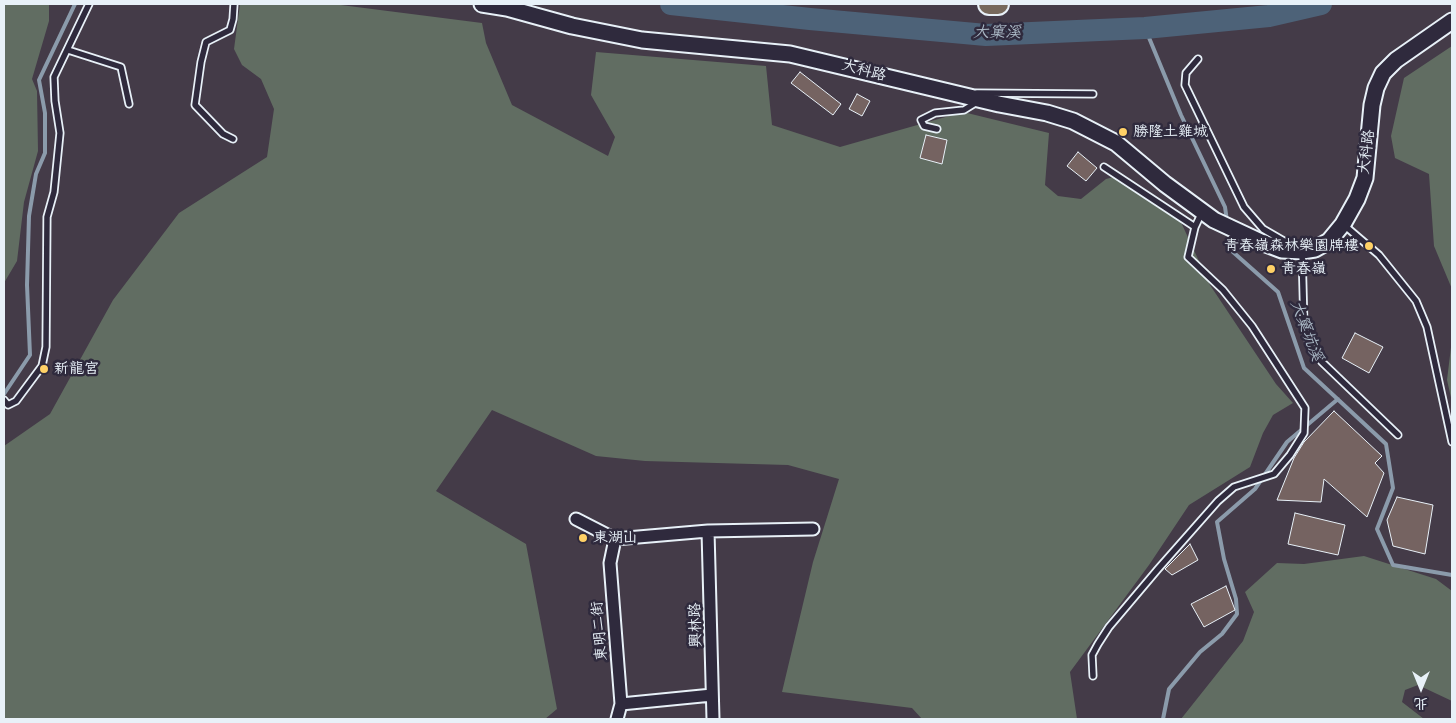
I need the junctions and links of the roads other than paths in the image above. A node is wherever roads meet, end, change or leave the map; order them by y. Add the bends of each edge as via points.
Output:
1 (89, 4) edge
2 (234, 4) edge
3 (482, 4) edge
4 (989, 4) edge
5 (998, 4) edge
6 (1452, 21) edge
7 (68, 50) junction
8 (1198, 59) dead end
9 (950, 92) junction
10 (1093, 94) dead end
11 (981, 100) junction
12 (129, 104) dead end
13 (937, 129) dead end
14 (233, 139) dead end
15 (1104, 167) dead end
16 (1208, 216) junction
17 (1343, 224) junction
18 (1195, 227) junction
19 (1302, 251) junction
20 (6, 402) edge
21 (1398, 435) dead end
22 (1452, 442) edge
23 (576, 519) dead end
24 (813, 529) dead end
25 (708, 530) junction
26 (615, 539) junction
27 (1092, 676) dead end
28 (712, 695) junction
29 (621, 704) junction
30 (617, 719) edge
31 (713, 719) edge

1 - 7 lane
2 - 14 lane via 230,30 206,42 195,105 222,134
3 - 9 street, 大科路 via 642,40 790,54
4 - 5 highway
6 - 17 street, 大科路 via 1396,60 1383,73 1372,105 1365,178
7 - 12 lane via 121,67
7 - 20 lane via 54,77 60,132 54,192 47,217 46,347 42,366 16,401 8,405
8 - 19 lane via 1186,73 1185,85 1244,207 1263,230
9 - 10 lane
9 - 11 street, 大科路
11 - 13 lane via 964,110 935,113 921,120 924,126
11 - 16 street, 大科路 via 1047,113 1094,131 1116,143
15 - 18 lane
16 - 18 lane
16 - 19 street, 大科路 via 1282,250
17 - 19 street, 大科路 via 1329,241 1315,249
17 - 22 lane via 1379,255 1416,301 1427,327
18 - 27 lane via 1188,257 1223,290 1252,326 1305,408 1304,433 1274,474 1234,487 1158,569 1098,644 1092,655
19 - 21 lane via 1304,327 1310,346 1322,362
23 - 26 street
24 - 25 street
25 - 26 street
25 - 28 street, 興林路
26 - 29 street, 東明二街 via 610,563
28 - 29 street
28 - 31 street, 興林路
29 - 30 street, 東明二街

